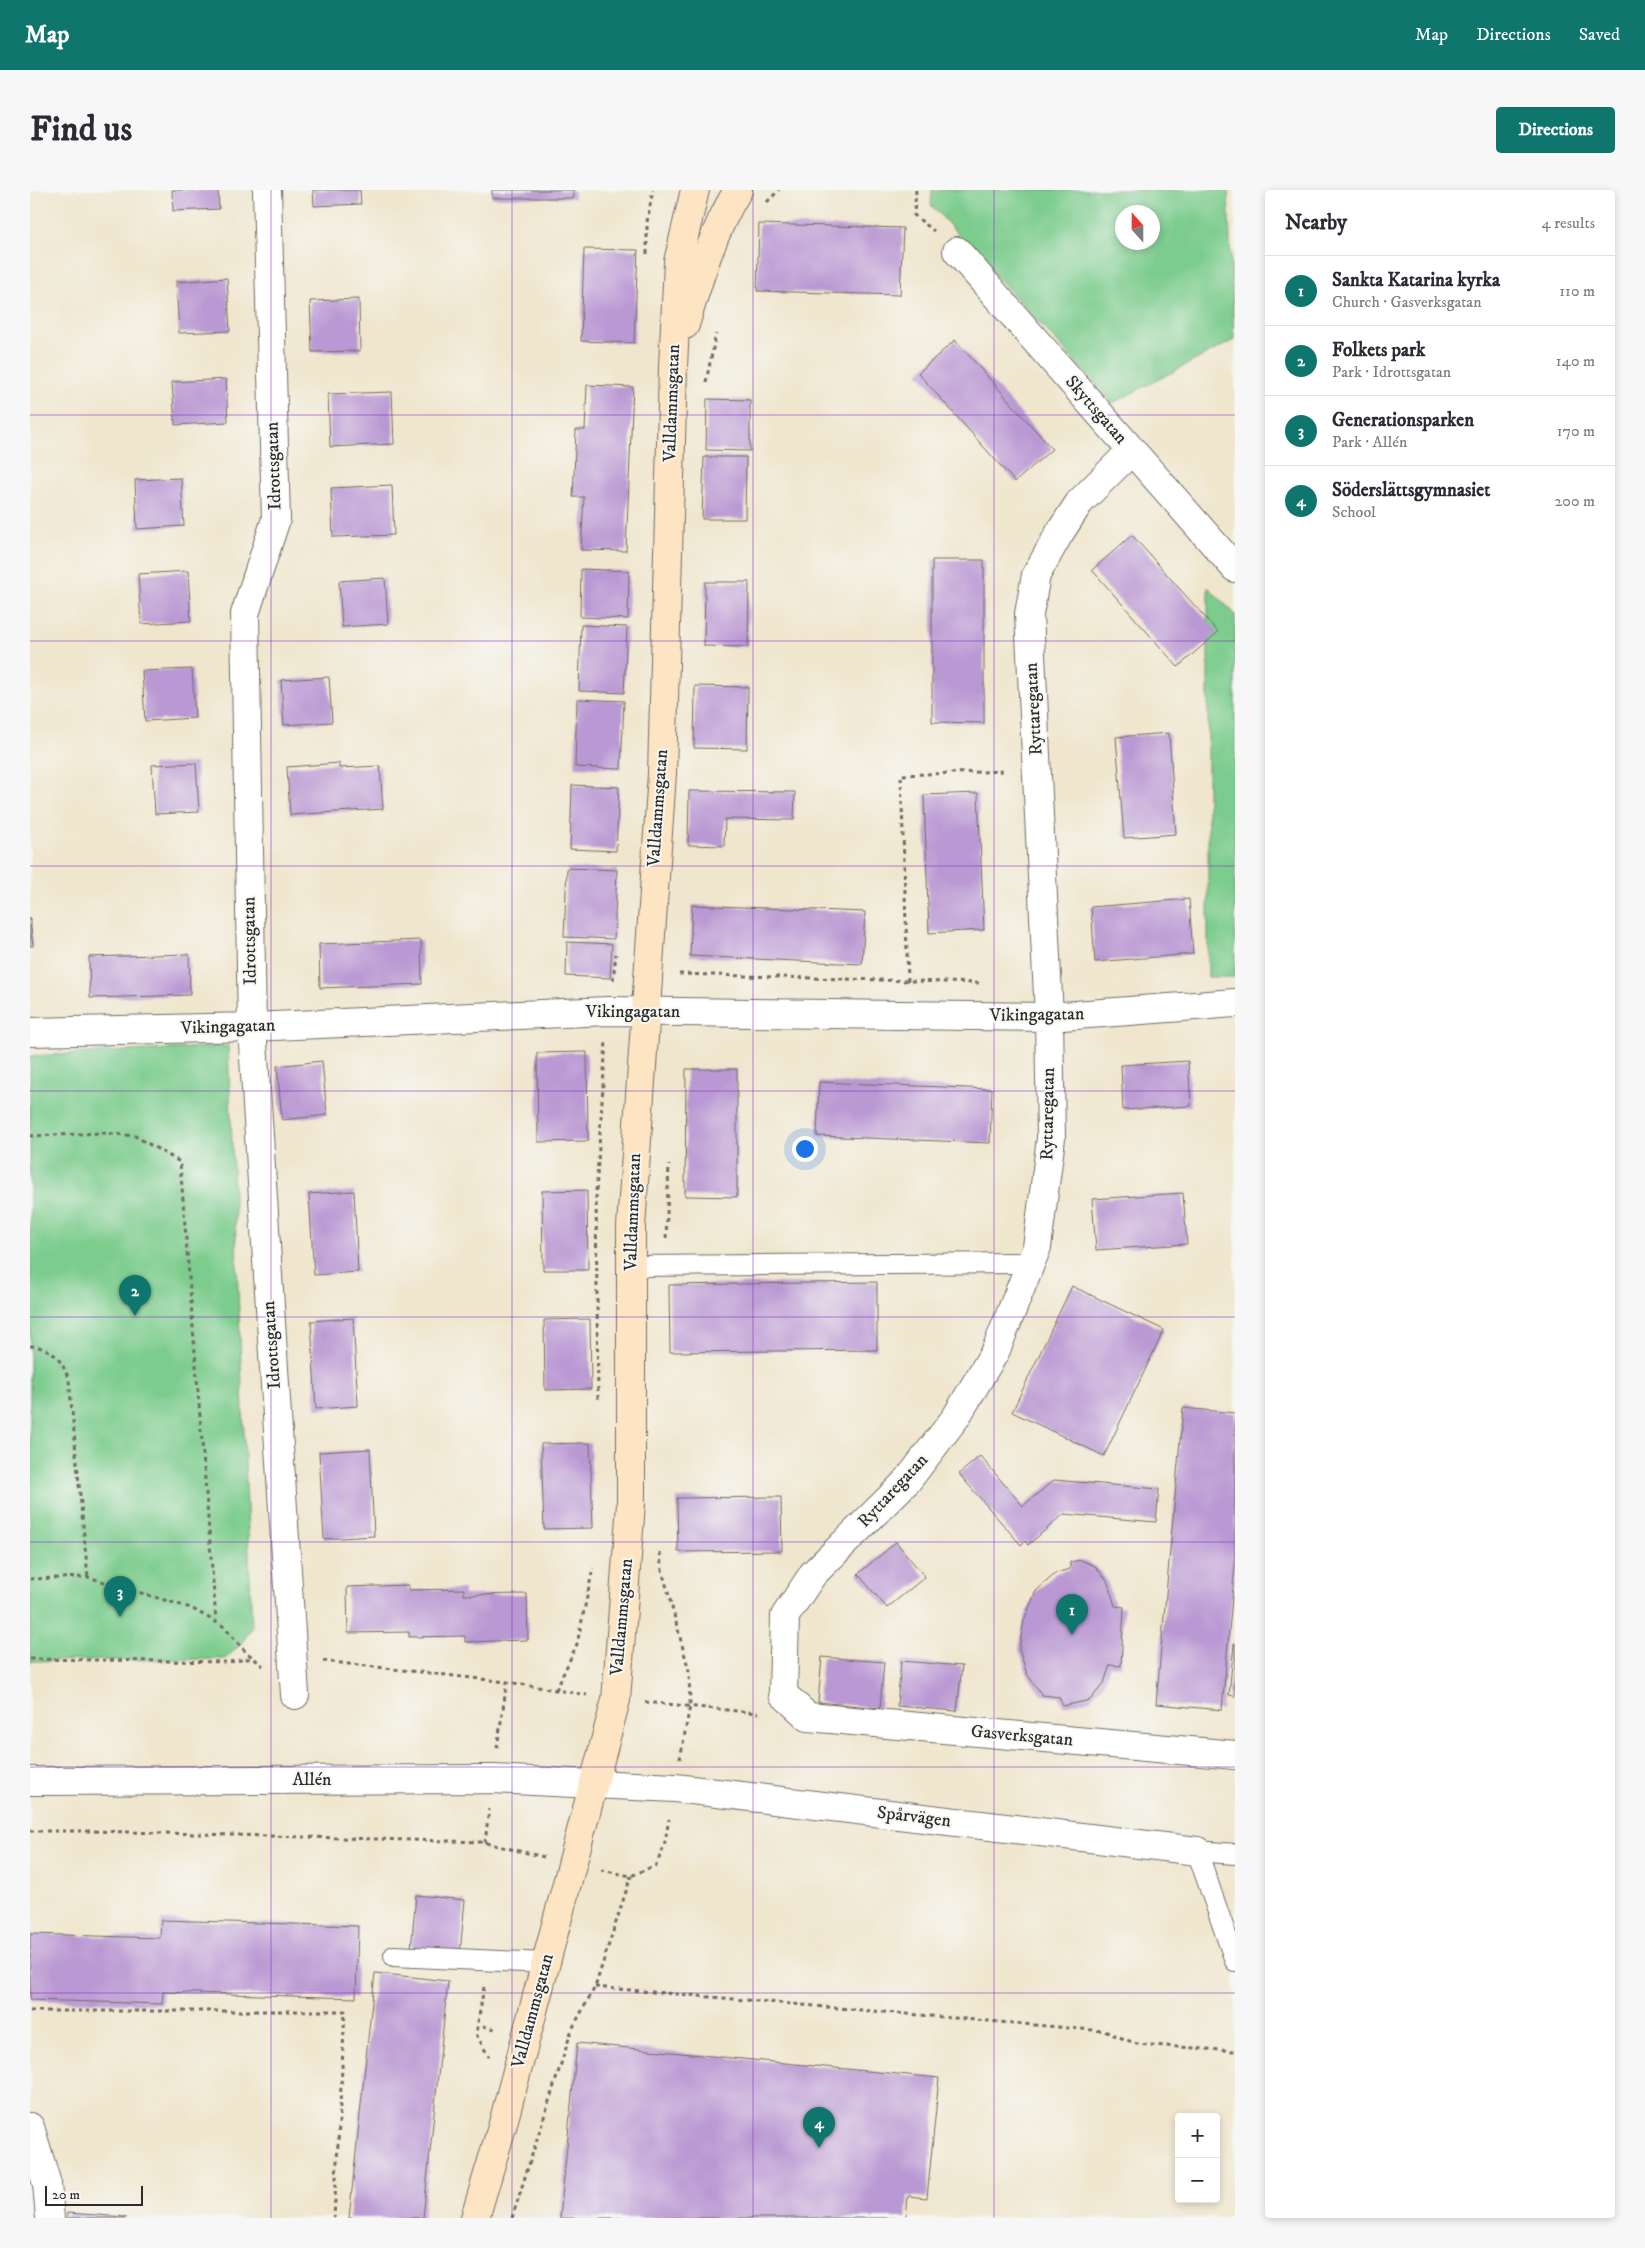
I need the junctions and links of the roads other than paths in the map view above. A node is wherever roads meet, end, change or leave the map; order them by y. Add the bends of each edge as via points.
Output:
1 (267, 190) edge
2 (695, 190) edge
3 (738, 190) edge
4 (957, 252) road end
5 (673, 367) junction
6 (1132, 450) junction
7 (1235, 568) edge
8 (1235, 1003) edge
9 (644, 1010) junction
10 (1048, 1018) junction
11 (252, 1027) junction
12 (30, 1032) edge
13 (1031, 1263) junction
14 (631, 1266) junction
15 (295, 1695) road end
16 (808, 1717) joint
17 (1235, 1755) edge
18 (30, 1781) edge
19 (593, 1783) junction
20 (1197, 1851) junction
21 (1235, 1854) edge
22 (394, 1956) dead end
23 (1235, 1961) edge
24 (546, 1963) junction
25 (30, 2127) edge
26 (50, 2218) edge
27 (475, 2218) edge

1 - 11 street, Idrottsgatan via 276,519 245,614
2 - 5 street, Valldammsgatan via 678,262
3 - 5 street via 702,268
4 - 6 street, Skyttsgatan
5 - 9 street, Valldammsgatan via 662,774
6 - 7 street, Skyttsgatan
6 - 10 street, Ryttaregatan via 1080,503 1059,534 1036,575 1029,614
8 - 10 street, Vikingagatan
9 - 10 street, Vikingagatan
9 - 11 street, Vikingagatan
9 - 14 street, Valldammsgatan
10 - 13 street, Ryttaregatan via 1051,1138 1037,1247
11 - 12 street, Vikingagatan
11 - 15 street, Idrottsgatan
13 - 14 lane
13 - 16 street, Ryttaregatan via 996,1350 956,1417 908,1480 813,1574 785,1616 783,1694
14 - 19 street, Valldammsgatan via 631,1504 616,1700
16 - 17 street, Gasverksgatan
18 - 19 street, Allén via 493,1780
19 - 20 street, Spårvägen via 675,1788
19 - 24 street, Valldammsgatan
20 - 21 lane, Spårvägen
20 - 23 lane
22 - 24 lane
24 - 27 street, Valldammsgatan
25 - 26 street via 47,2184

